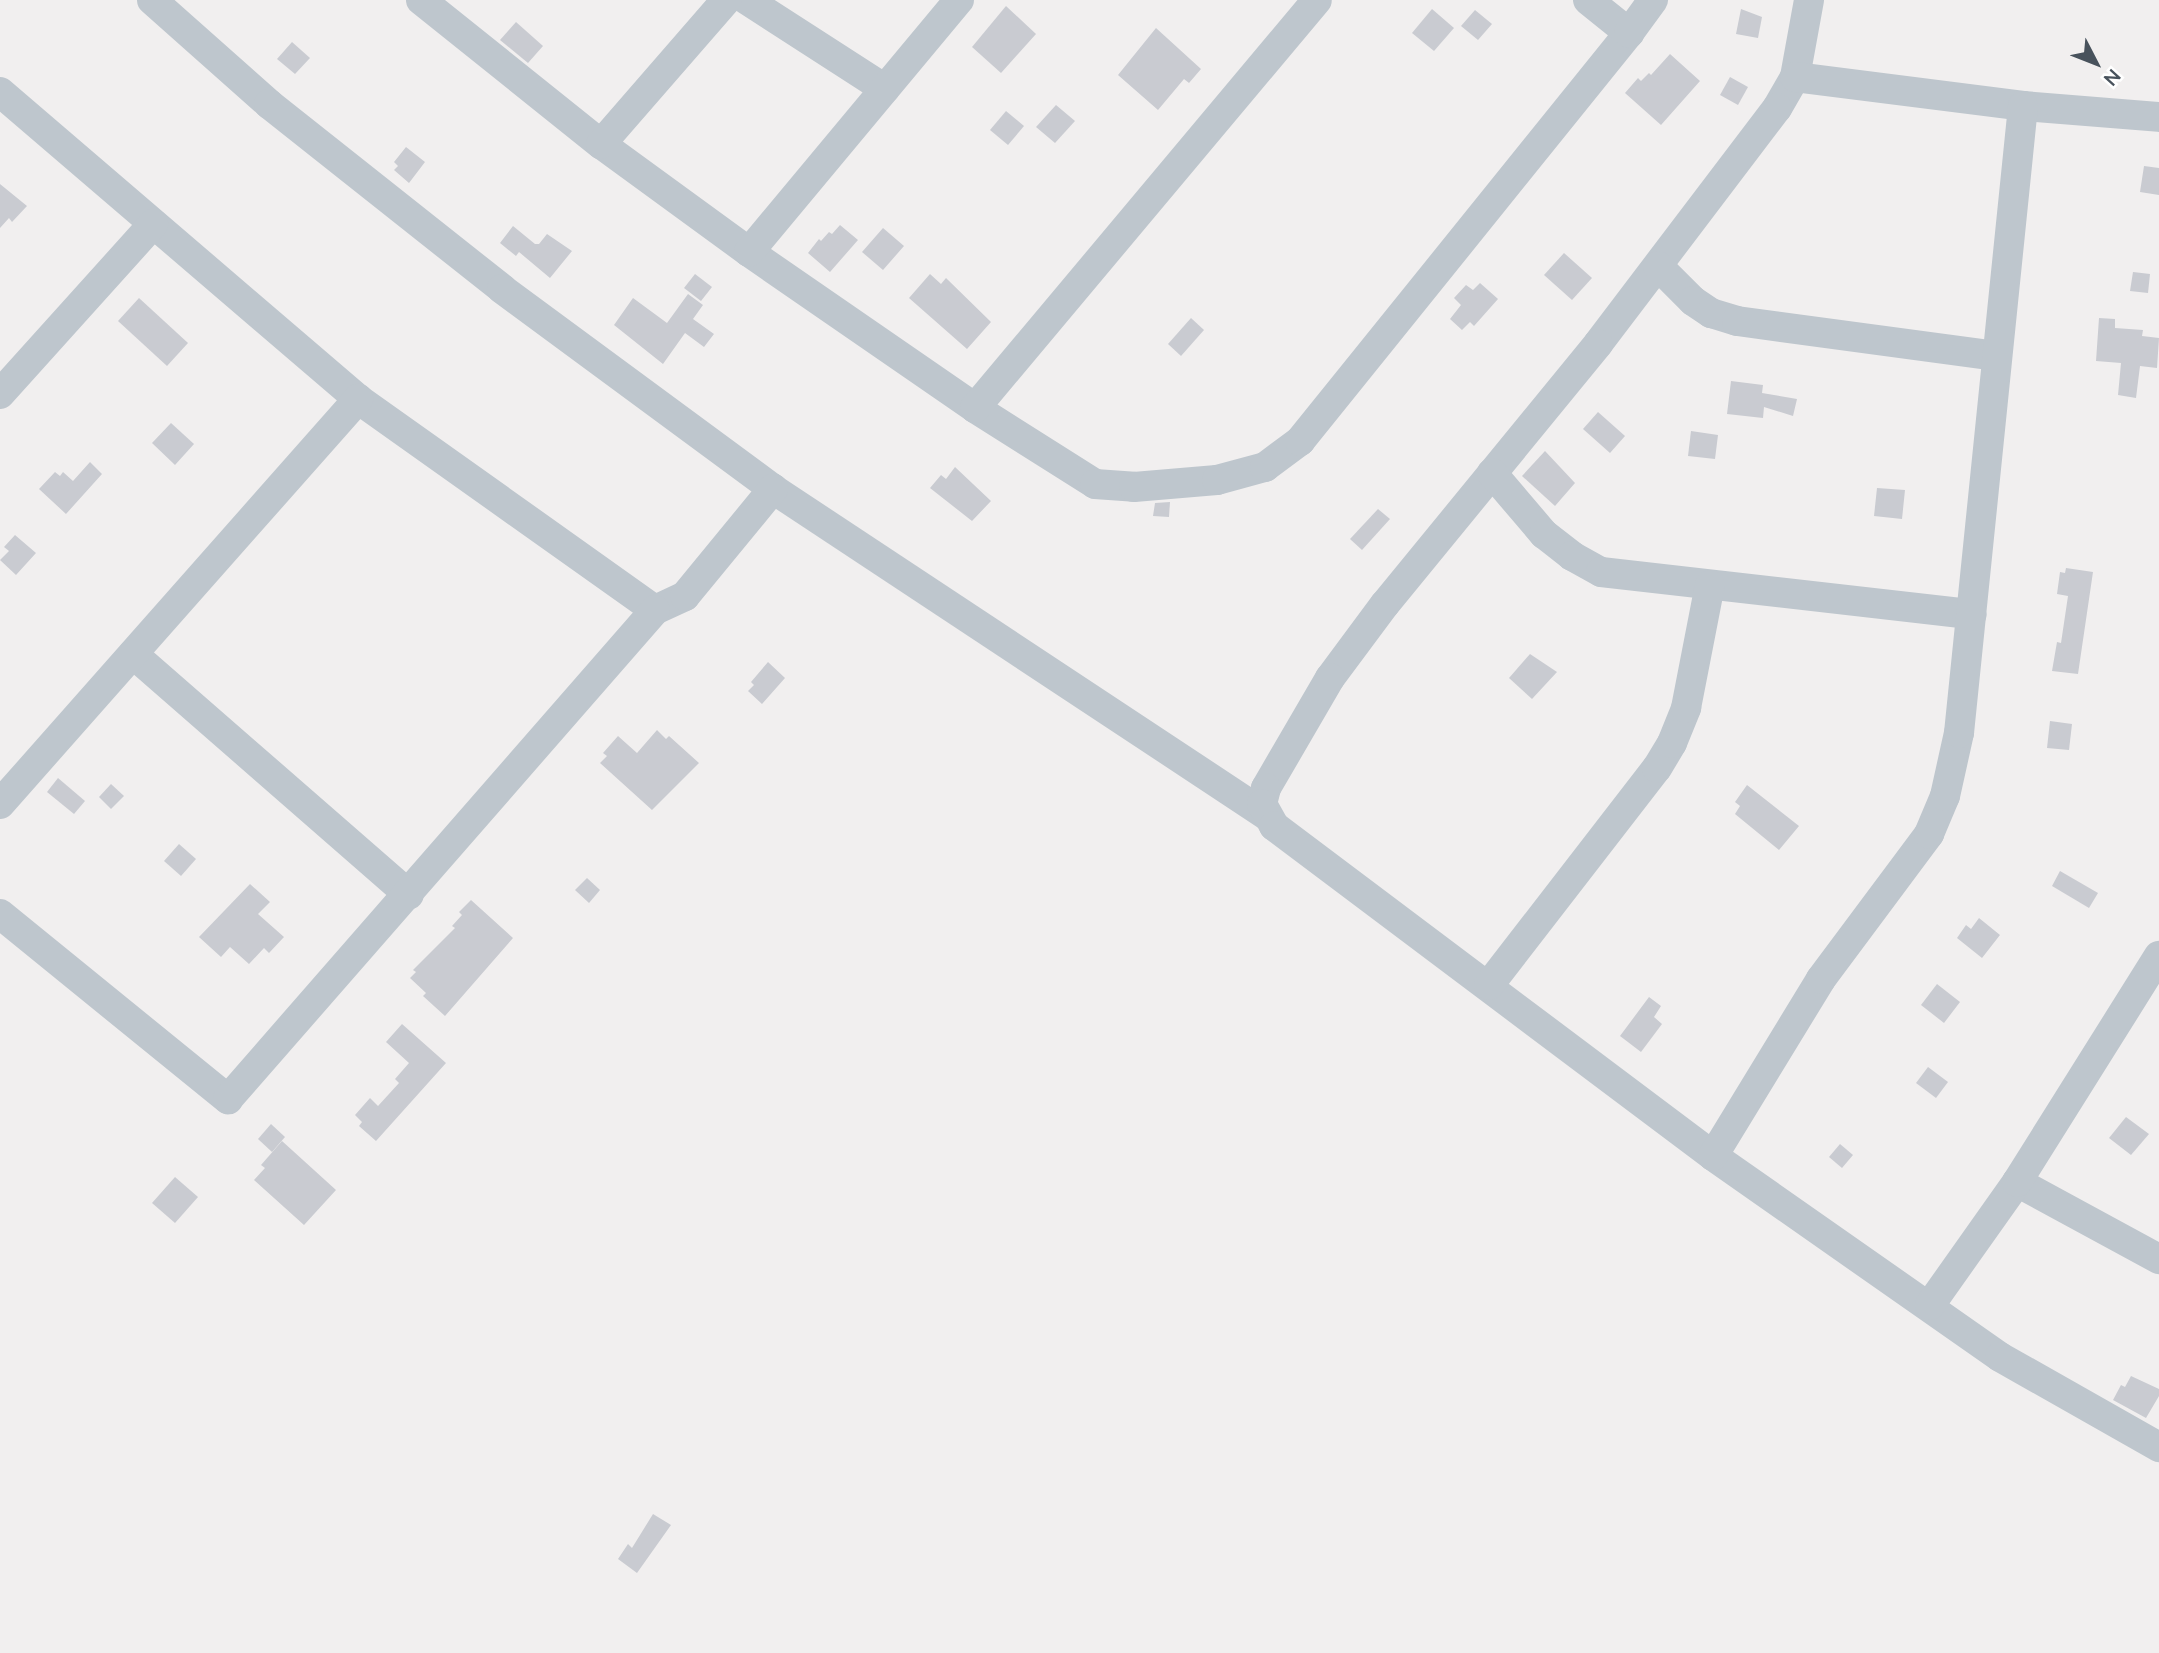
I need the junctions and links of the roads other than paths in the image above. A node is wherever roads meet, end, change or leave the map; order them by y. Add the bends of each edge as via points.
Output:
1 (152, 0) edge
2 (422, 0) edge
3 (726, 0) edge
4 (747, 0) edge
5 (959, 0) edge
6 (1317, 0) edge
7 (1588, 0) edge
8 (1653, 0) edge
9 (1809, 0) edge
10 (1629, 33) junction
11 (1795, 77) junction
12 (885, 89) junction
13 (0, 92) edge
14 (2023, 106) junction
15 (2159, 117) edge
16 (601, 144) junction
17 (153, 224) junction
18 (749, 253) junction
19 (1658, 266) junction
20 (1996, 356) junction
21 (0, 394) edge
22 (358, 399) junction
23 (975, 408) junction
24 (1492, 473) junction
25 (773, 489) junction
26 (1710, 585) junction
27 (655, 610) junction
28 (1972, 614) junction
29 (133, 653) junction
30 (0, 804) edge
31 (1266, 816) junction
32 (409, 895) junction
33 (0, 914) edge
34 (2159, 956) edge
35 (1489, 985) junction
36 (1713, 1156) junction
37 (2017, 1182) junction
38 (2159, 1259) edge
39 (1930, 1306) junction
40 (2159, 1447) edge

1 - 25 street via 269,104 502,289
2 - 16 street
3 - 16 street
4 - 12 street
5 - 12 street
6 - 23 street
7 - 10 street
8 - 10 street
9 - 11 street
10 - 23 street via 1300,441 1265,467 1188,484 1096,484
11 - 14 street
11 - 19 street via 1777,108
12 - 18 street
13 - 17 street
14 - 15 street
14 - 20 street
16 - 18 street
17 - 21 street
17 - 22 street
18 - 23 street
19 - 20 street via 1711,313 1737,321
19 - 24 street
20 - 28 street
22 - 27 street
22 - 29 street
24 - 26 street via 1544,534 1601,572
24 - 31 street via 1330,678 1266,788 1262,804
25 - 27 street via 685,596
25 - 31 street
26 - 28 street
26 - 35 street via 1686,708 1672,743
27 - 32 street
28 - 36 street via 1959,733 1945,796 1928,834 1821,979
29 - 30 street
29 - 32 street
31 - 35 street
32 - 33 street via 228,1099
34 - 37 street
35 - 36 street
36 - 39 street
37 - 38 street
37 - 39 street
39 - 40 street via 2000,1357

